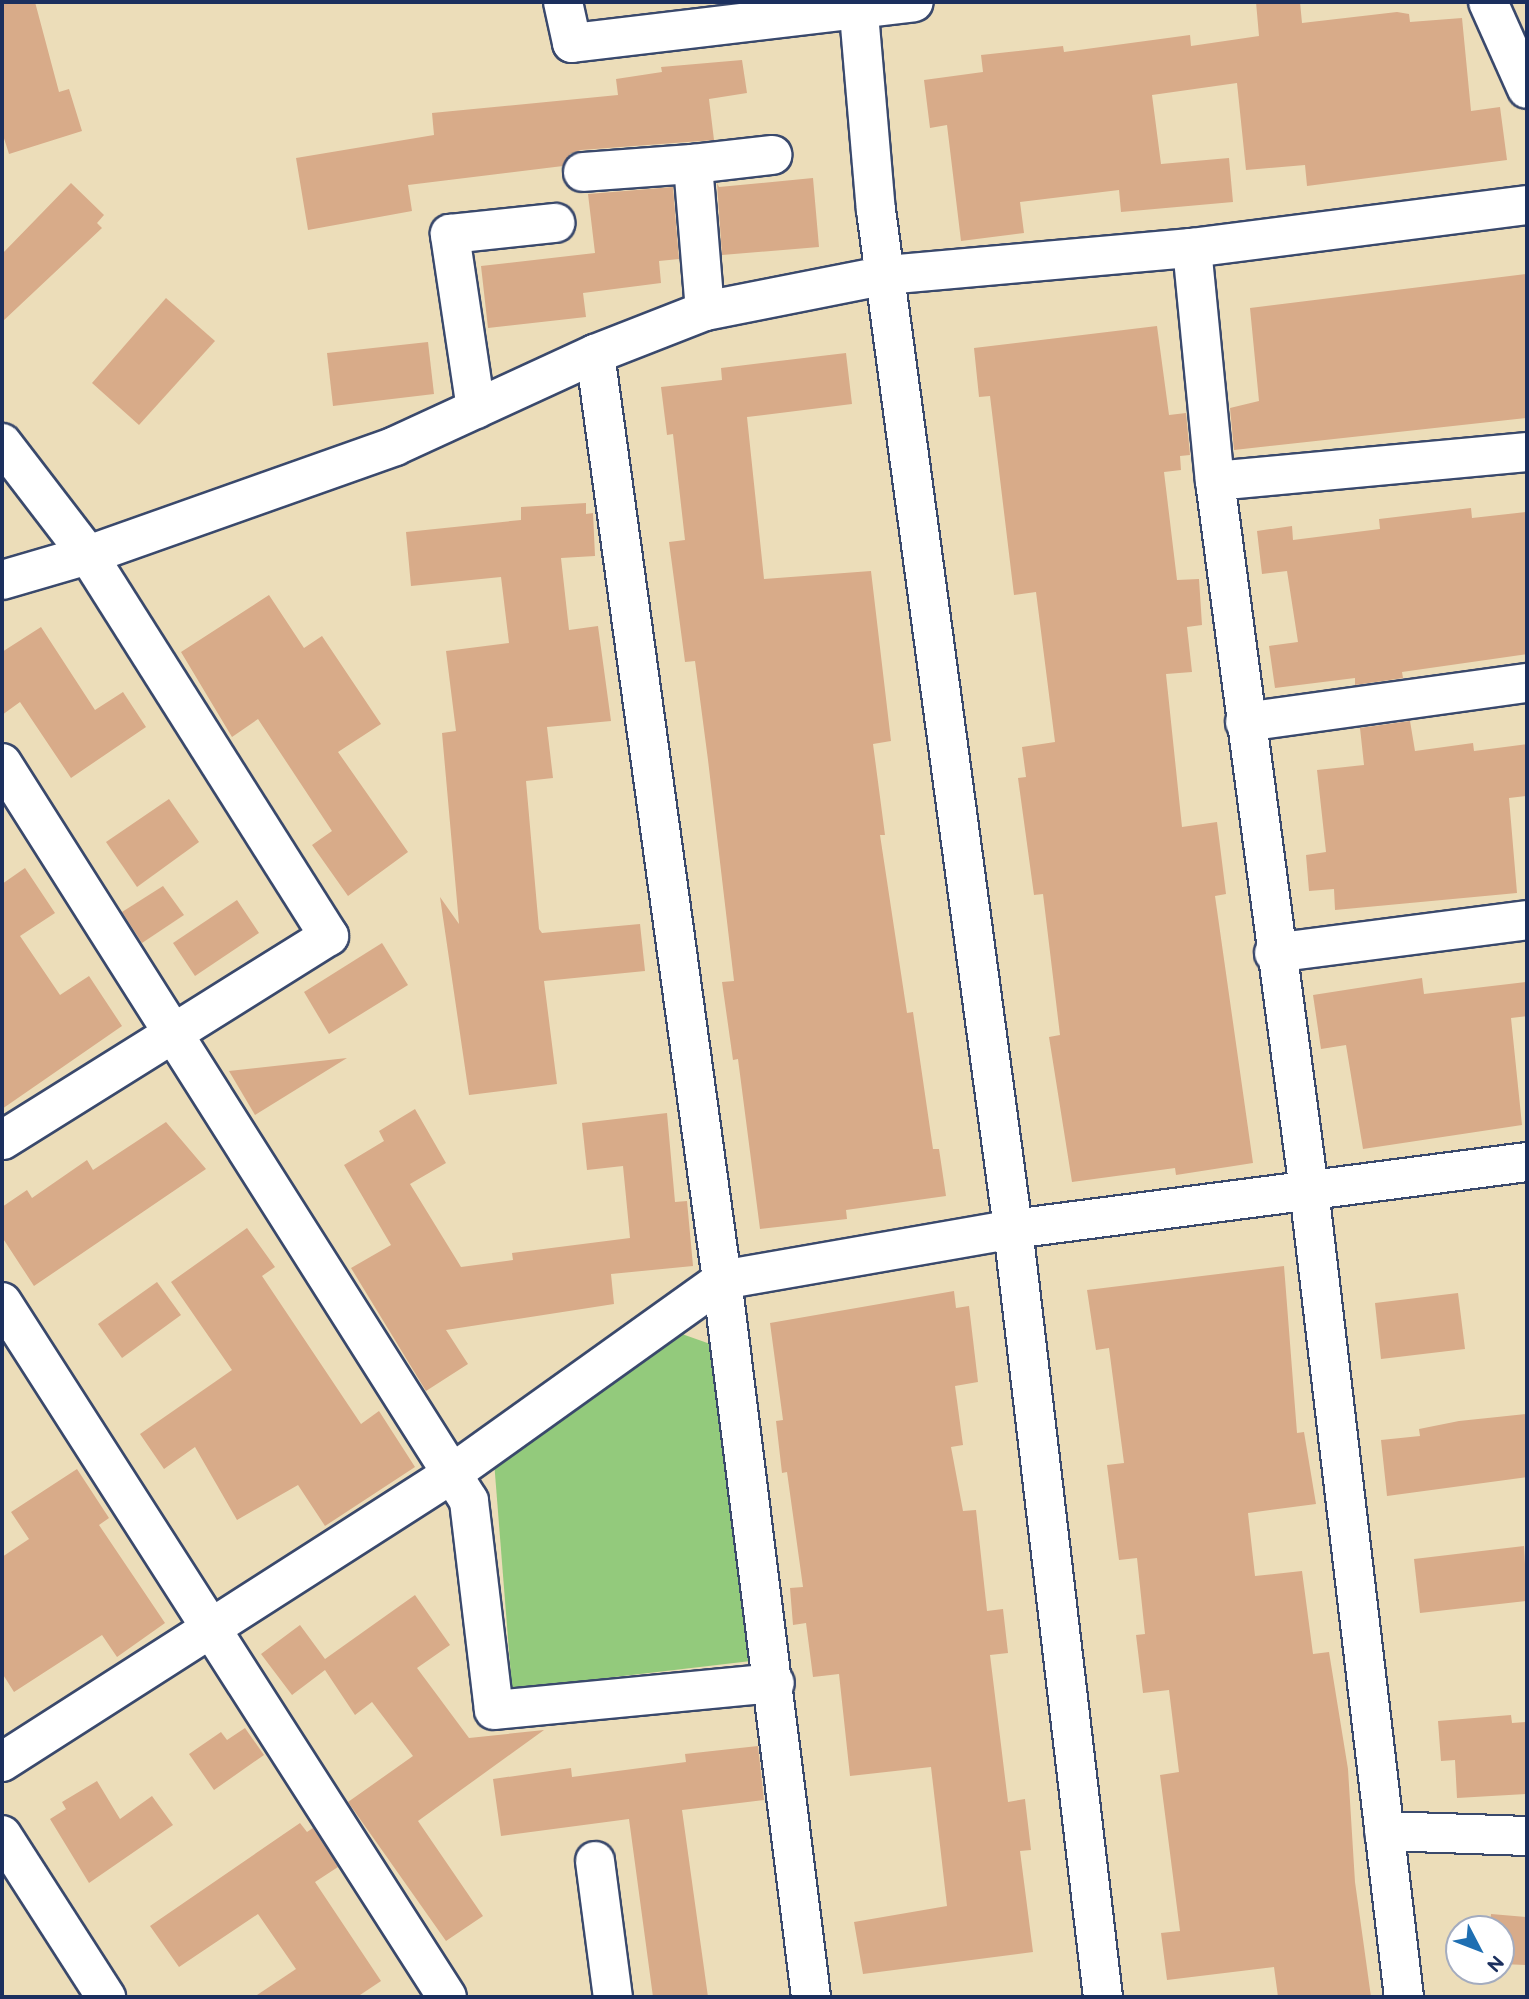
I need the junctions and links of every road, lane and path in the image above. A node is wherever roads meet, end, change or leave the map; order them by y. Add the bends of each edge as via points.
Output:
1 (564, 2) edge
2 (914, 2) edge
3 (1488, 2) edge
4 (858, 5) edge
5 (1527, 89) edge
6 (772, 155) dead end
7 (693, 164) junction
8 (583, 172) dead end
9 (1527, 205) edge
10 (555, 223) dead end
11 (1192, 248) junction
12 (887, 275) junction
13 (705, 311) junction
14 (595, 354) junction
15 (475, 409) junction
16 (2, 443) edge
17 (1527, 452) edge
18 (1215, 481) junction
19 (88, 555) junction
20 (2, 580) edge
21 (1527, 683) edge
22 (1245, 722) junction
23 (2, 763) edge
24 (1527, 920) edge
25 (1275, 953) junction
26 (170, 1032) junction
27 (2, 1140) edge
28 (1527, 1162) edge
29 (1309, 1190) junction
30 (1013, 1229) junction
31 (722, 1280) junction
32 (2, 1302) edge
33 (450, 1475) junction
34 (212, 1628) junction
35 (775, 1683) junction
36 (2, 1762) edge
37 (1384, 1831) junction
38 (2, 1835) edge
39 (1527, 1836) edge
40 (595, 1861) dead end
41 (106, 1997) edge
42 (447, 1997) edge
43 (613, 1997) edge
44 (811, 1997) edge
45 (1103, 1997) edge
46 (1404, 1997) edge

1 - 4 street via 572,43
2 - 4 street
3 - 5 street
4 - 12 street via 876,210
6 - 7 street
7 - 8 street
7 - 13 street
9 - 11 street
10 - 15 street via 450,234
11 - 12 street
11 - 18 street
12 - 13 street
12 - 30 street
13 - 14 street
14 - 15 street
14 - 31 street
15 - 19 street via 395,446
16 - 19 street
17 - 18 street
18 - 22 street
19 - 20 street
19 - 26 street via 329,936
21 - 22 street
22 - 25 street
23 - 26 street
24 - 25 street
25 - 29 street
26 - 27 street
26 - 33 street
28 - 29 street
29 - 30 street
29 - 37 street
30 - 31 street
30 - 45 street
31 - 33 street
31 - 35 street
32 - 34 street
33 - 34 street
33 - 35 street via 469,1501 494,1710
34 - 36 street
34 - 42 street
35 - 44 street
37 - 39 street
37 - 46 street
38 - 41 street
40 - 43 street

